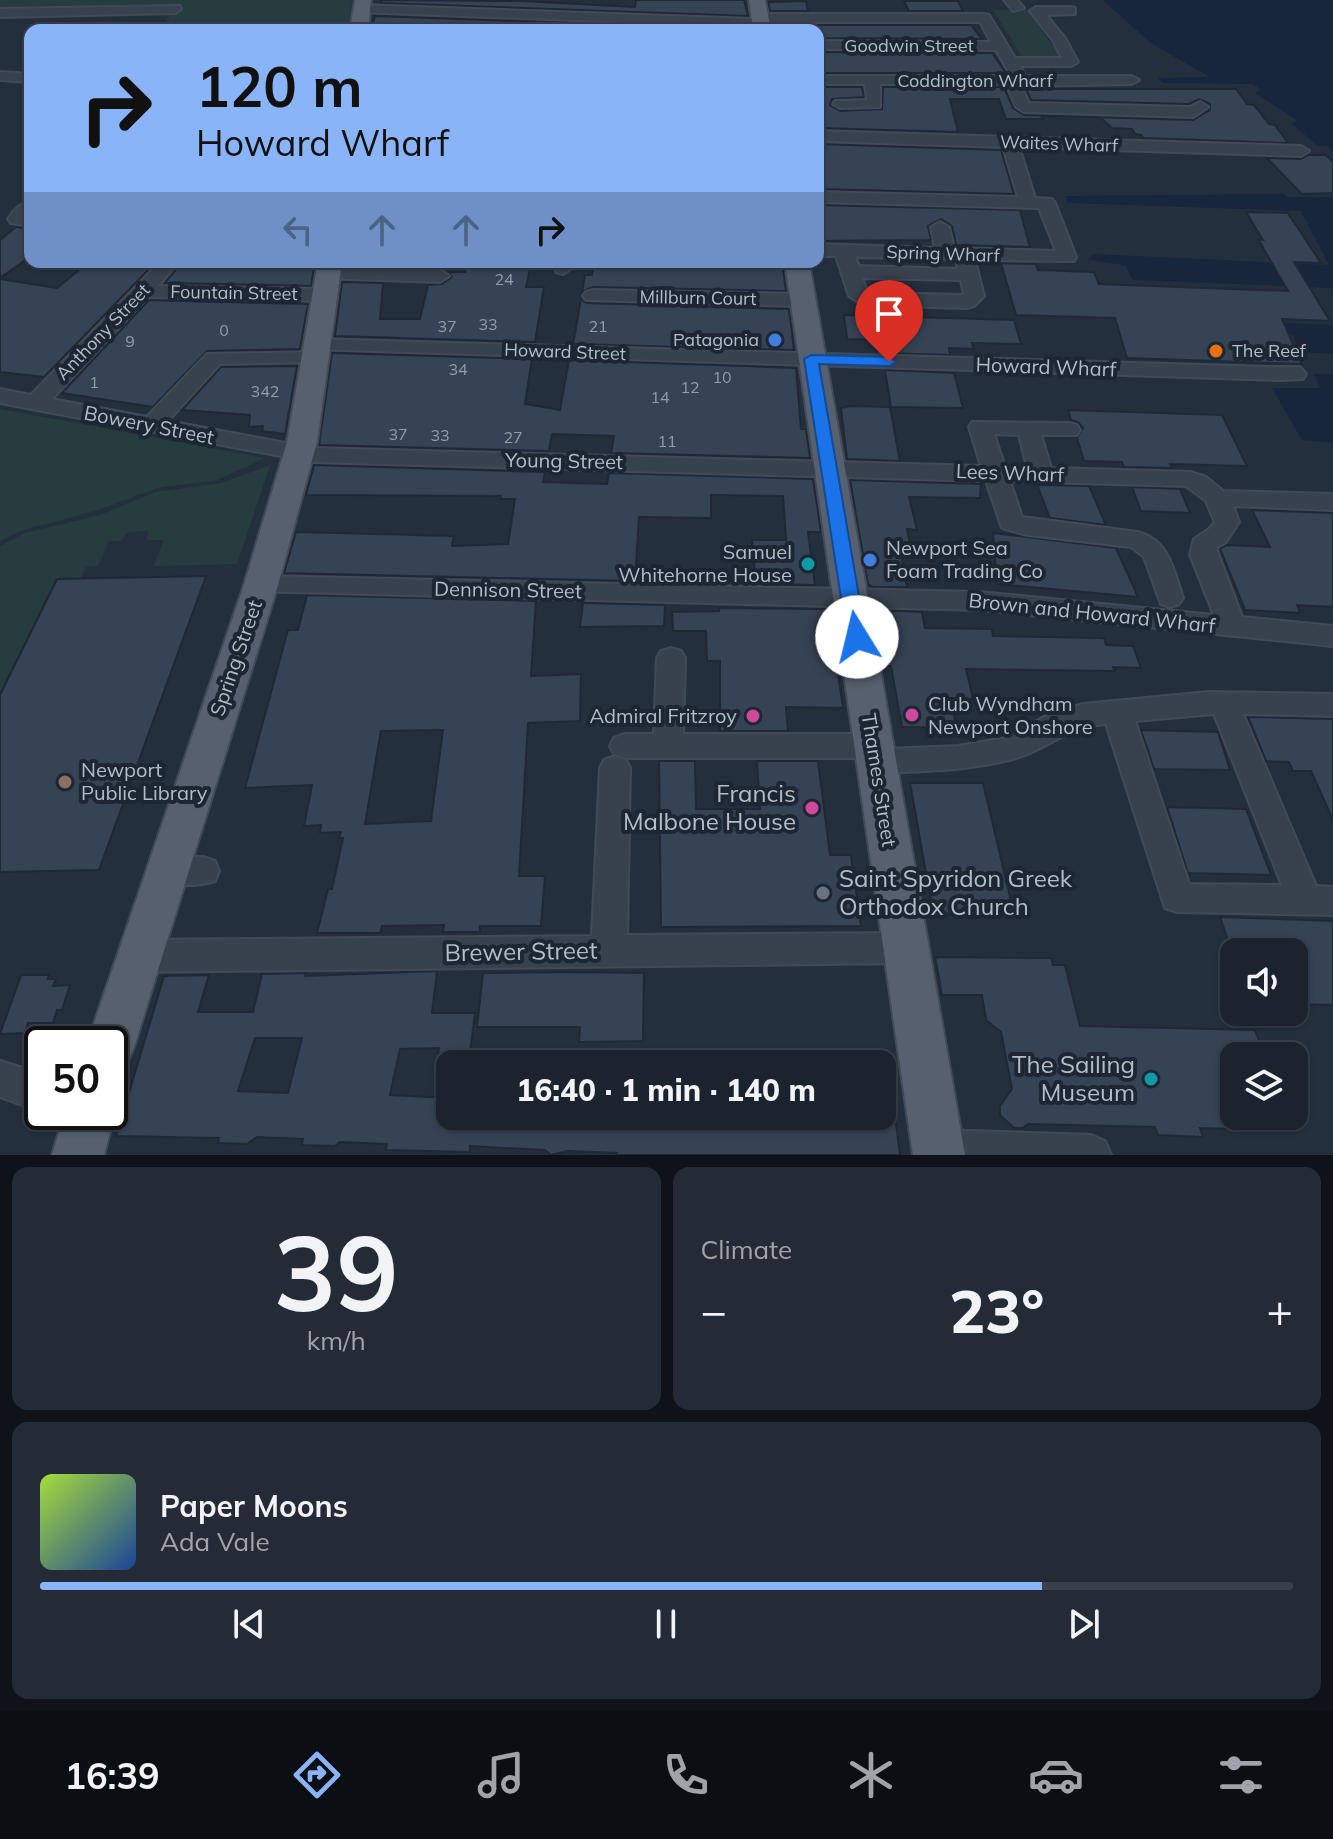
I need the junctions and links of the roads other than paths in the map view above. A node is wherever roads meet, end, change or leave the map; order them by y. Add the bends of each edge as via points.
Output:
1 (362, 5) edge
2 (809, 7) dead end
3 (887, 8) edge
4 (175, 9) dead end
5 (1070, 11) dead end
6 (0, 13) edge
7 (758, 14) edge
8 (824, 45) edge
9 (1001, 46) junction
10 (1010, 62) junction
11 (0, 76) edge
12 (24, 78) edge
13 (824, 80) edge
14 (1132, 80) dead end
15 (872, 81) junction
16 (1017, 86) junction
17 (1064, 94) dead end
18 (840, 104) dead end
19 (1200, 107) dead end
20 (824, 136) edge
21 (1010, 142) junction
22 (1301, 151) dead end
23 (824, 197) edge
24 (1028, 202) junction
25 (940, 227) dead end
26 (824, 250) edge
27 (844, 251) junction
28 (955, 254) junction
29 (164, 268) edge
30 (798, 268) edge
31 (440, 276) dead end
32 (328, 277) edge
33 (143, 291) junction
34 (593, 296) dead end
35 (802, 300) junction
36 (318, 352) junction
37 (811, 359) junction
38 (1281, 374) dead end
39 (0, 396) edge
40 (36, 403) junction
41 (152, 425) junction
42 (1028, 428) junction
43 (1069, 430) dead end
44 (299, 454) junction
45 (829, 467) junction
46 (996, 473) junction
47 (1041, 474) junction
48 (1219, 498) junction
49 (1333, 502) edge
50 (261, 585) junction
51 (850, 597) junction
52 (1170, 598) dead end
53 (1232, 627) junction
54 (1333, 636) edge
55 (671, 658) dead end
56 (1224, 703) junction
57 (1333, 705) edge
58 (1117, 712) junction
59 (668, 746) junction
60 (875, 754) junction
61 (168, 870) junction
62 (203, 871) dead end
63 (1319, 901) edge
64 (905, 948) junction
65 (609, 952) junction
66 (138, 956) junction
67 (116, 1026) edge
68 (0, 1079) edge
69 (24, 1087) edge
70 (85, 1130) edge
71 (938, 1153) edge
72 (78, 1155) edge
73 (1091, 1155) edge

1 - 7 street
2 - 3 street
3 - 7 street
3 - 9 street via 984,18
4 - 6 street
5 - 10 street via 1036,11 1071,62
8 - 9 street, Goodwin Street
9 - 10 street
10 - 16 street
11 - 12 street
13 - 15 street, Coddington Wharf
14 - 16 street, Coddington Wharf
15 - 16 street, Coddington Wharf
15 - 18 street via 875,104
16 - 17 street
16 - 19 street via 1024,107 1193,112
20 - 21 street, Waites Wharf
21 - 22 street, Waites Wharf
21 - 24 street
23 - 24 street
24 - 28 street, Spring Wharf via 1046,203 1067,257
25 - 28 street
26 - 27 street, Spring Wharf
27 - 28 street, Spring Wharf
27 - 28 street via 863,299 967,302 974,296 969,275
29 - 33 street, Anthony Street
30 - 35 main road, Thames Street
31 - 32 street, Fountain Street
32 - 33 street, Fountain Street
32 - 36 main road, Spring Street
33 - 40 street, Anthony Street
34 - 35 street, Millburn Court
35 - 37 main road, Thames Street
36 - 37 street, Howard Street
36 - 41 street, Howard Street via 207,361
36 - 44 main road, Spring Street
37 - 38 street, Howard Wharf
37 - 45 main road, Thames Street
39 - 40 street, Bowery Street
40 - 41 street, Bowery Street
41 - 44 street, Bowery Street
42 - 43 street
42 - 46 street via 980,427
42 - 47 street
44 - 45 street, Young Street
44 - 50 main road, Spring Street
45 - 46 street, Lees Wharf
45 - 51 main road, Thames Street
46 - 47 street, Lees Wharf
46 - 52 street via 1011,522 1138,540 1155,553
47 - 48 street, Lees Wharf via 1190,479
48 - 49 street
48 - 53 street via 1227,522 1203,545 1203,555
50 - 51 street, Dennison Street
50 - 61 main road, Spring Street
51 - 53 street, Brown and Howard Wharf via 979,601
51 - 60 main road, Thames Street
53 - 54 street, Brown and Howard Wharf
55 - 59 street
56 - 57 street
56 - 58 street
56 - 63 street
58 - 60 street via 1083,715 1011,748 958,758
58 - 63 street via 1177,898
59 - 60 street
59 - 65 street via 620,757
60 - 64 main road, Thames Street
61 - 62 street
61 - 66 main road, Spring Street
64 - 65 street, Brewer Street
64 - 71 main road, Thames Street
65 - 66 street, Brewer Street
66 - 67 main road, Spring Street
68 - 69 street
70 - 72 main road
71 - 73 street

